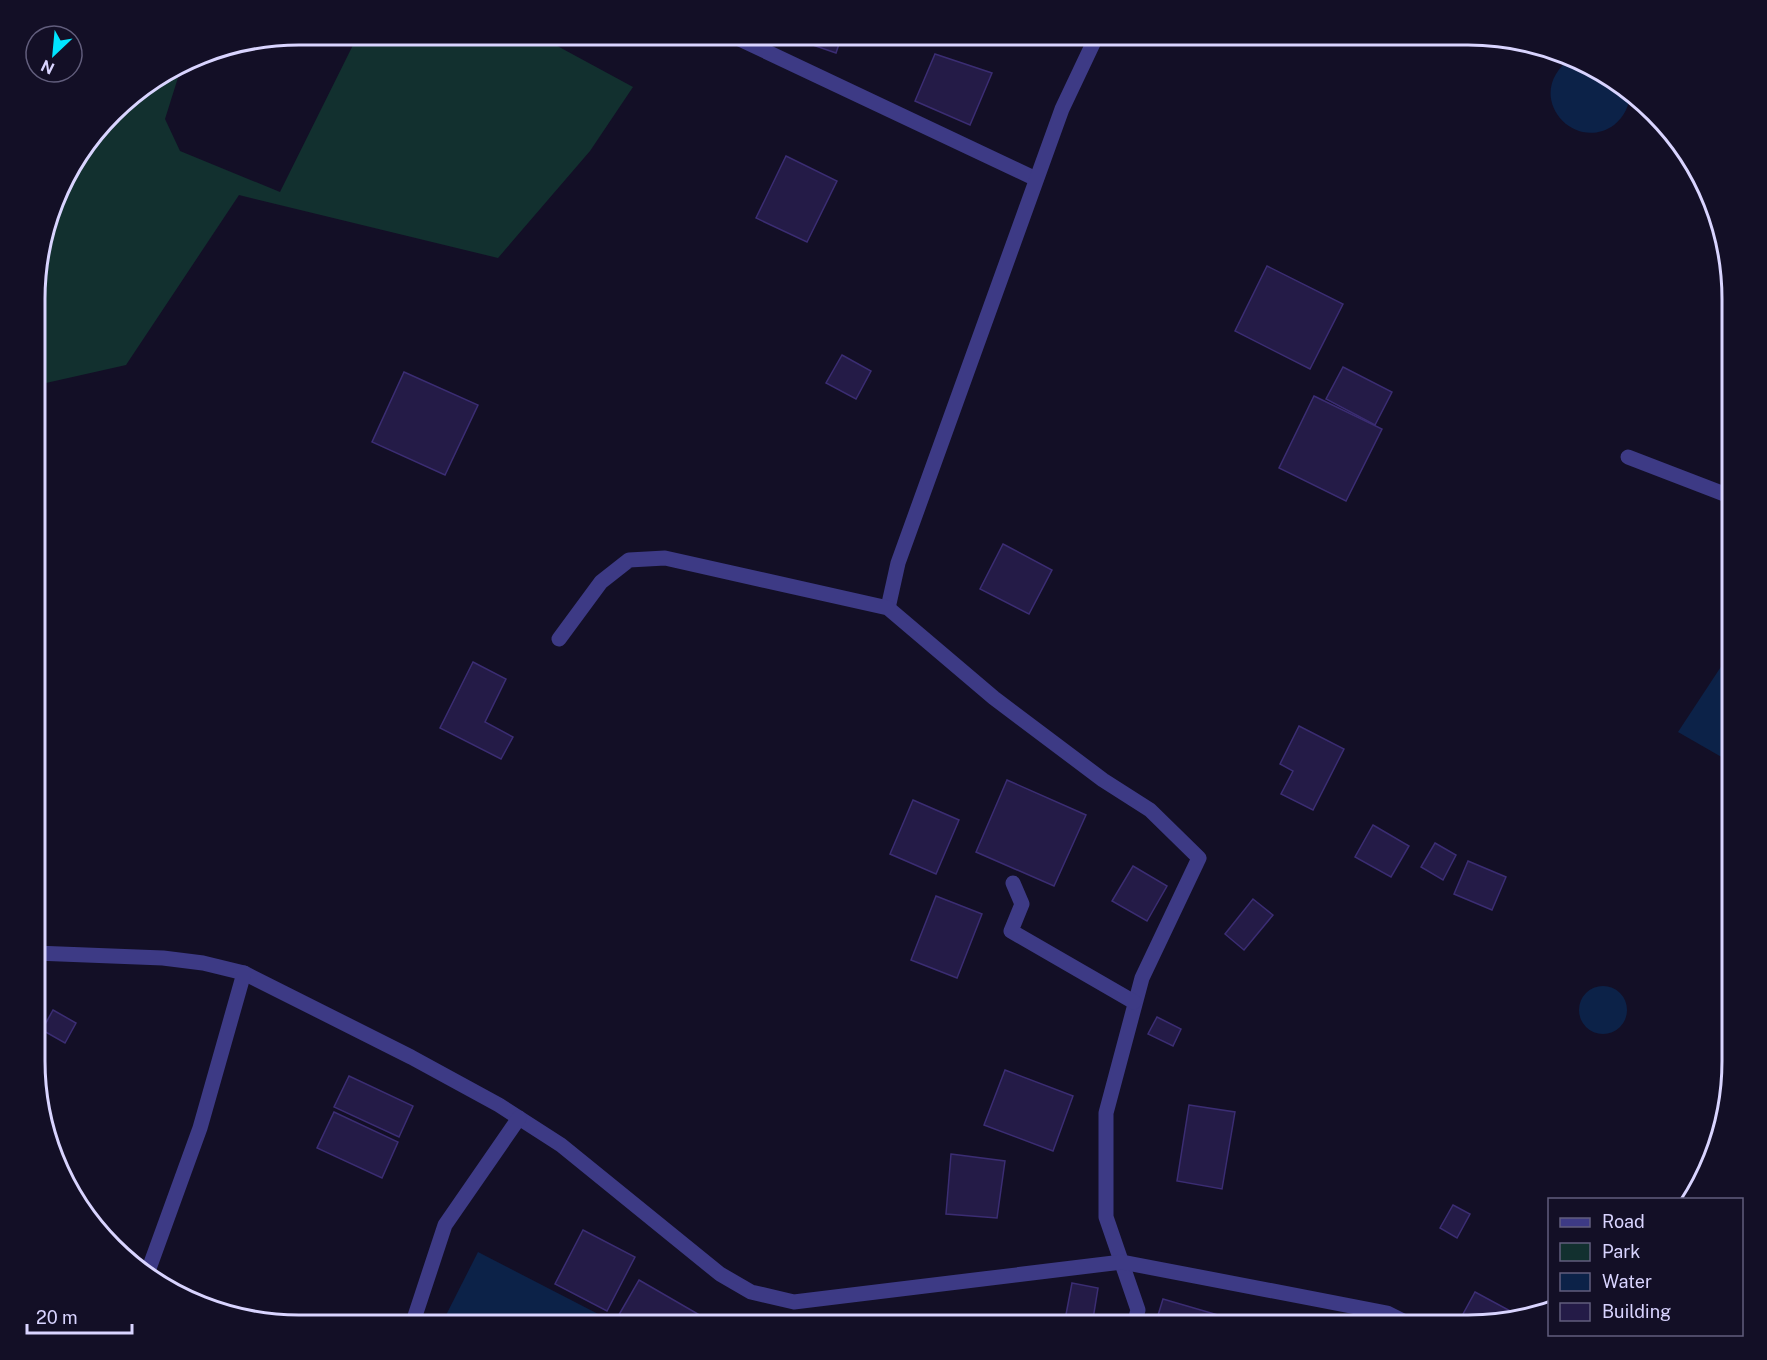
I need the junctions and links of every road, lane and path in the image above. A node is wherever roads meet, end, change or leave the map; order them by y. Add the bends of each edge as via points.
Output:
1 (751, 45) edge
2 (1092, 45) edge
3 (1036, 179) junction
4 (1628, 457) dead end
5 (1722, 493) edge
6 (888, 608) junction
7 (559, 639) dead end
8 (1013, 883) dead end
9 (45, 954) edge
10 (244, 973) junction
11 (1134, 1002) junction
12 (519, 1118) junction
13 (1122, 1262) junction
14 (150, 1267) edge
15 (415, 1315) edge
16 (1137, 1315) edge
17 (1391, 1315) edge

1 - 3 street
2 - 3 street via 1062,109
3 - 6 street via 898,563
4 - 5 street
6 - 7 street via 665,558 629,560 601,582
6 - 11 street via 994,698 1103,780 1150,810 1199,858
8 - 11 street via 1022,904 1011,931
9 - 10 street via 163,958
10 - 12 street via 411,1057
10 - 14 street via 200,1128
11 - 13 street via 1106,1113 1106,1217
12 - 13 street via 561,1145 720,1274 751,1292 794,1302
12 - 15 street via 446,1225
13 - 16 street
13 - 17 street

